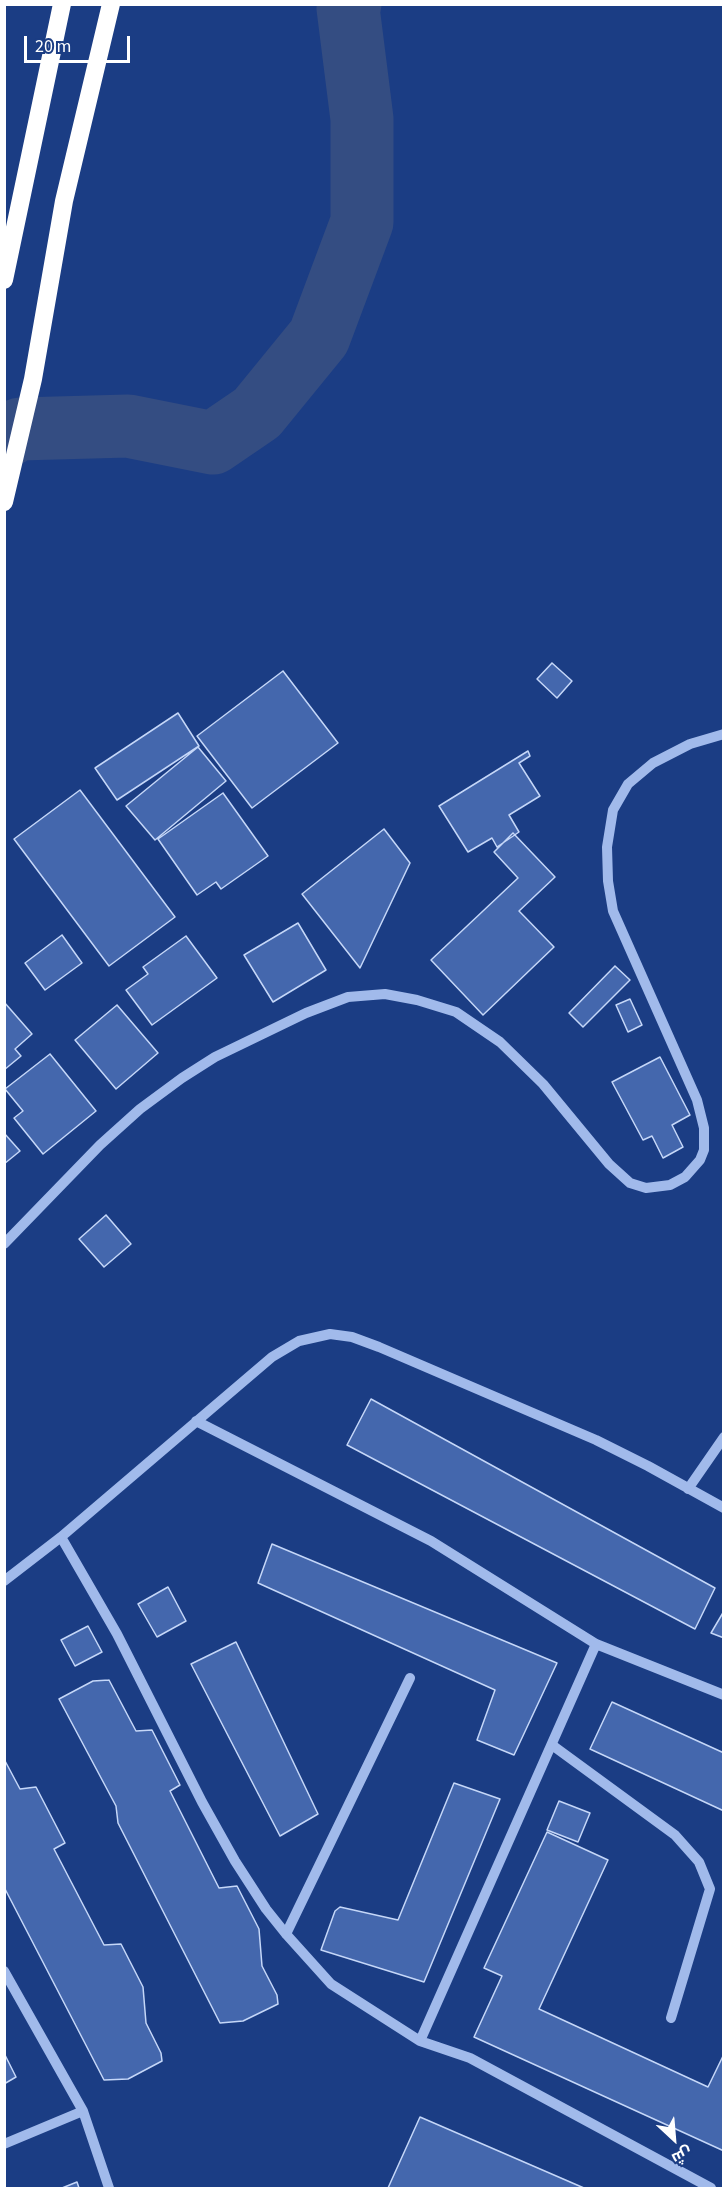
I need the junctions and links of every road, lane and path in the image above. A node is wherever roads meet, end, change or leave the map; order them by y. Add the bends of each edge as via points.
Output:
1 (63, 4) edge
2 (111, 4) edge
3 (4, 280) edge
4 (4, 502) edge
5 (723, 734) edge
6 (4, 1244) edge
7 (196, 1421) junction
8 (723, 1437) edge
9 (688, 1488) junction
10 (723, 1508) edge
11 (61, 1537) junction
12 (4, 1581) edge
13 (596, 1644) junction
14 (410, 1678) dead end
15 (723, 1695) edge
16 (552, 1745) junction
17 (286, 1934) junction
18 (4, 1971) edge
19 (670, 2018) dead end
20 (420, 2041) junction
21 (83, 2111) junction
22 (4, 2144) edge
23 (109, 2188) edge
24 (711, 2188) edge

1 - 3 highway
2 - 4 highway via 64,201 33,379
5 - 6 street via 690,744 653,763 628,784 613,810 607,846 613,911 697,1100 704,1128 704,1150 685,1177 670,1185 646,1188 630,1183 609,1164 543,1084 500,1042 456,1012 385,994 348,997 215,1056 182,1078 100,1145
7 - 9 street via 272,1357 299,1341 330,1334 352,1337 482,1390 596,1440
7 - 11 street
7 - 13 street via 431,1541
8 - 9 street
9 - 10 street
11 - 12 street
11 - 17 street via 117,1634 202,1802 266,1909
13 - 15 street
13 - 16 street
14 - 17 street
16 - 19 street via 675,1835 699,1862 710,1889
16 - 20 street
17 - 20 street via 331,1984
18 - 21 street
20 - 24 street via 470,2058
21 - 22 street
21 - 23 street

